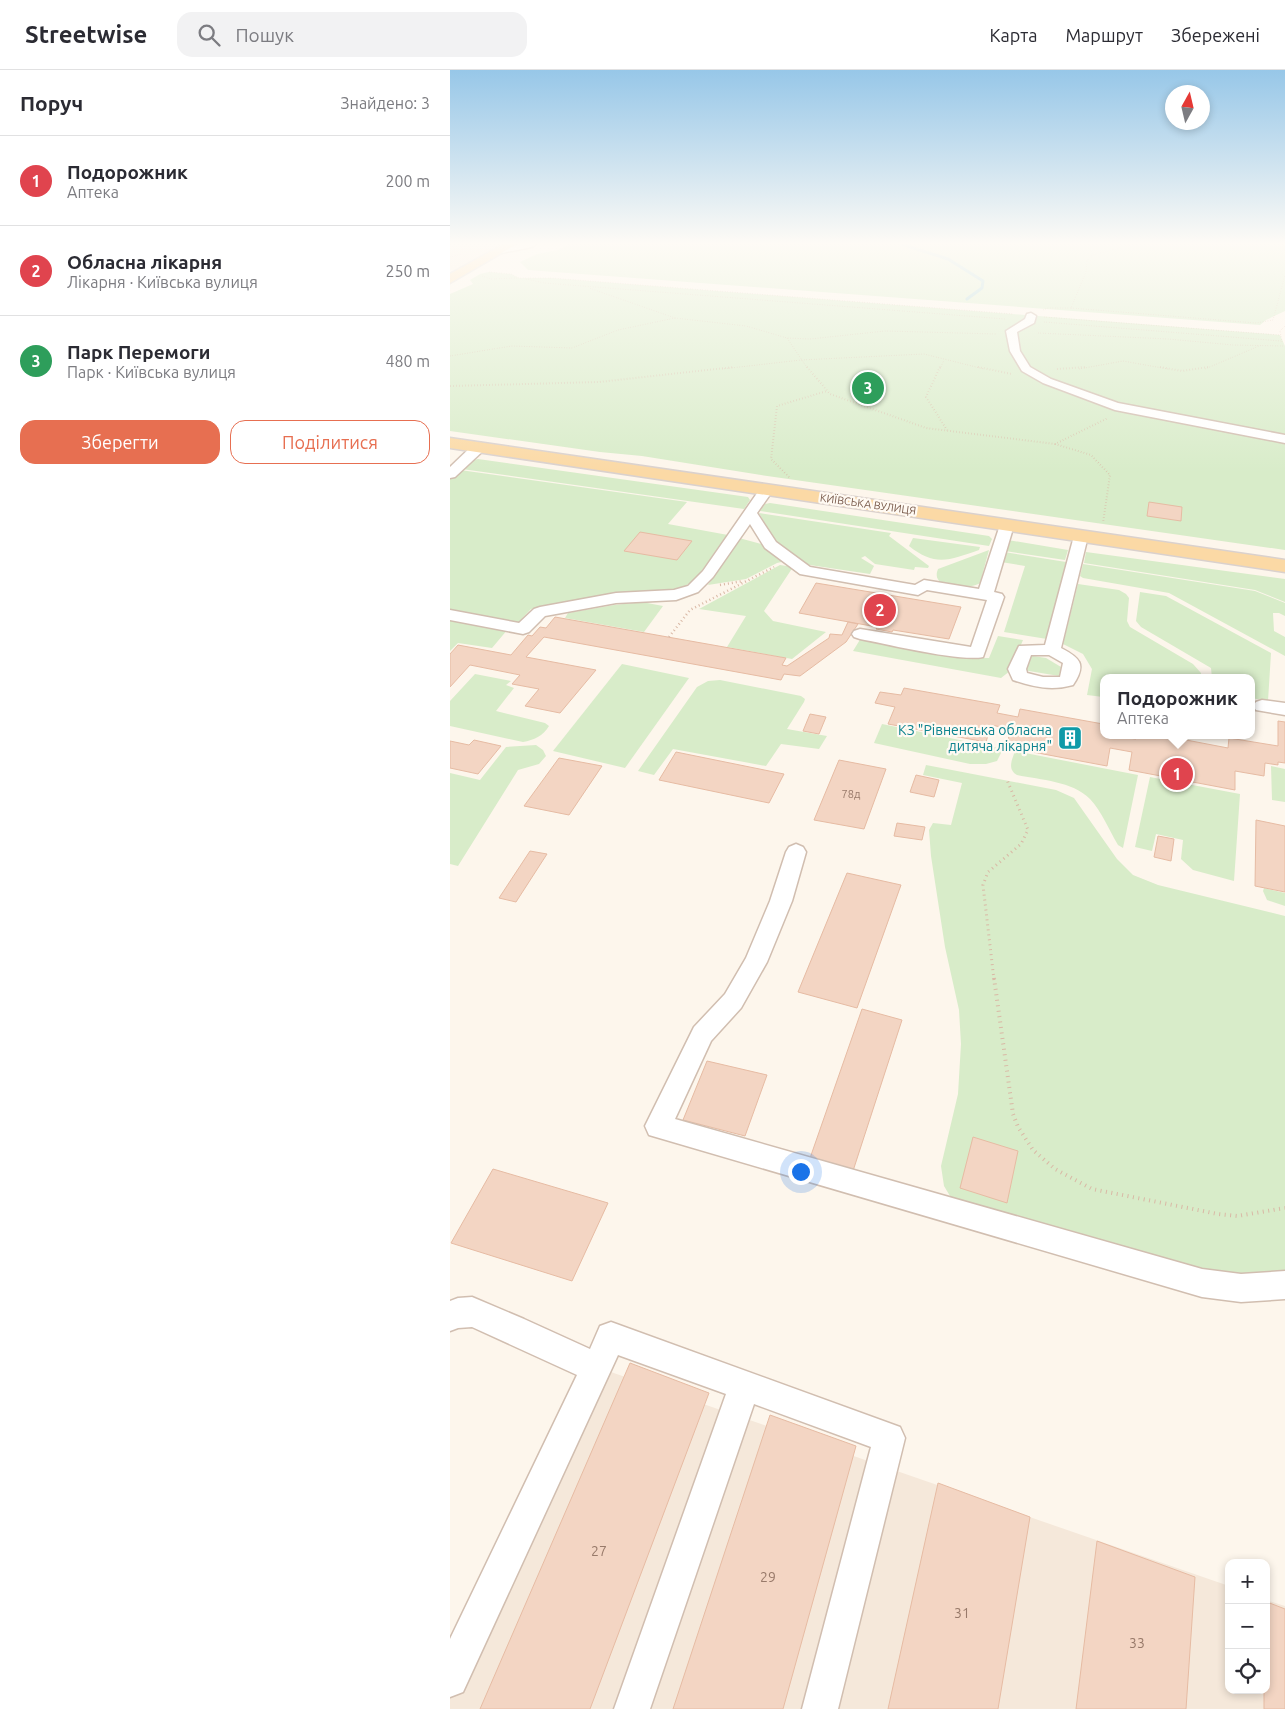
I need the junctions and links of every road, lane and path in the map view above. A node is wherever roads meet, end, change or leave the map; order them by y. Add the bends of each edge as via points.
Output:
1 (663, 320) edge
2 (697, 320) edge
3 (1028, 320) edge
4 (1050, 320) edge
5 (1050, 320) edge
6 (1225, 320) edge
7 (1269, 320) edge
8 (1285, 326) edge
9 (1011, 335) junction
10 (788, 338) junction
11 (1281, 338) junction
12 (1285, 338) edge
13 (1260, 346) junction
14 (1285, 346) edge
15 (450, 356) edge
16 (801, 360) junction
17 (944, 360) junction
18 (1026, 369) junction
19 (1040, 378) junction
20 (450, 386) edge
21 (827, 390) junction
22 (1127, 408) junction
23 (947, 430) junction
24 (1285, 439) edge
25 (450, 443) edge
26 (1055, 444) junction
27 (479, 447) junction
28 (450, 474) edge
29 (791, 479) dead end
30 (767, 489) junction
31 (745, 517) junction
32 (1103, 523) dead end
33 (1007, 525) junction
34 (1081, 536) junction
35 (797, 564) junction
36 (1285, 566) edge
37 (985, 595) junction
38 (450, 615) edge
39 (860, 634) dead end
40 (669, 637) dead end
41 (1052, 650) dead end
42 (1262, 706) dead end
43 (1285, 709) edge
44 (1008, 780) dead end
45 (796, 852) dead end
46 (1285, 1208) edge
47 (1285, 1285) edge
48 (450, 1316) edge
49 (596, 1368) junction
50 (745, 1385) junction
51 (450, 1679) edge
52 (632, 1709) edge
53 (820, 1709) edge

1 - 15 path via 618,330 572,348 512,346
2 - 10 path via 746,326
3 - 9 street via 1011,331
4 - 11 path
5 - 11 path
6 - 7 path via 1256,323
8 - 11 path via 1280,331
9 - 10 path via 885,331
9 - 13 path via 1092,335
9 - 18 street via 1015,351
10 - 16 path
11 - 12 path
11 - 14 path
13 - 14 path
13 - 18 path via 1204,369 1182,370 1123,361 1076,369
16 - 17 path via 924,354
16 - 20 path via 599,382
16 - 21 path
17 - 19 path
17 - 23 path via 926,397
18 - 19 street
19 - 22 street
21 - 23 path via 830,394 926,428
21 - 29 path via 777,406 771,459
22 - 24 street
22 - 26 path
23 - 26 path
25 - 27 main road, КИЇВСЬКА ВУЛИЦЯ
26 - 32 path via 1091,455 1110,475
27 - 28 street
27 - 30 main road, КИЇВСЬКА ВУЛИЦЯ
30 - 31 street
30 - 33 main road, КИЇВСЬКА ВУЛИЦЯ
31 - 35 street via 770,545
31 - 38 street via 708,574 698,585 676,595 616,598 540,612 523,629
33 - 34 main road, КИЇВСЬКА ВУЛИЦЯ
33 - 37 street
34 - 36 main road, КИЇВСЬКА ВУЛИЦЯ
34 - 41 street
35 - 37 street via 806,571 908,589 918,590 924,585
35 - 40 path via 780,564 690,610
37 - 39 street via 996,597 977,652 954,651
42 - 43 street
44 - 46 path via 1028,830 1022,843 988,871 983,885 1013,1114 1025,1141 1056,1170 1092,1189 1237,1216
45 - 47 street via 781,901 756,962 733,1001 702,1034 658,1126 1202,1283 1241,1288
48 - 49 street via 472,1312
49 - 50 street via 611,1337
49 - 51 street
50 - 52 street
50 - 53 street via 889,1438

